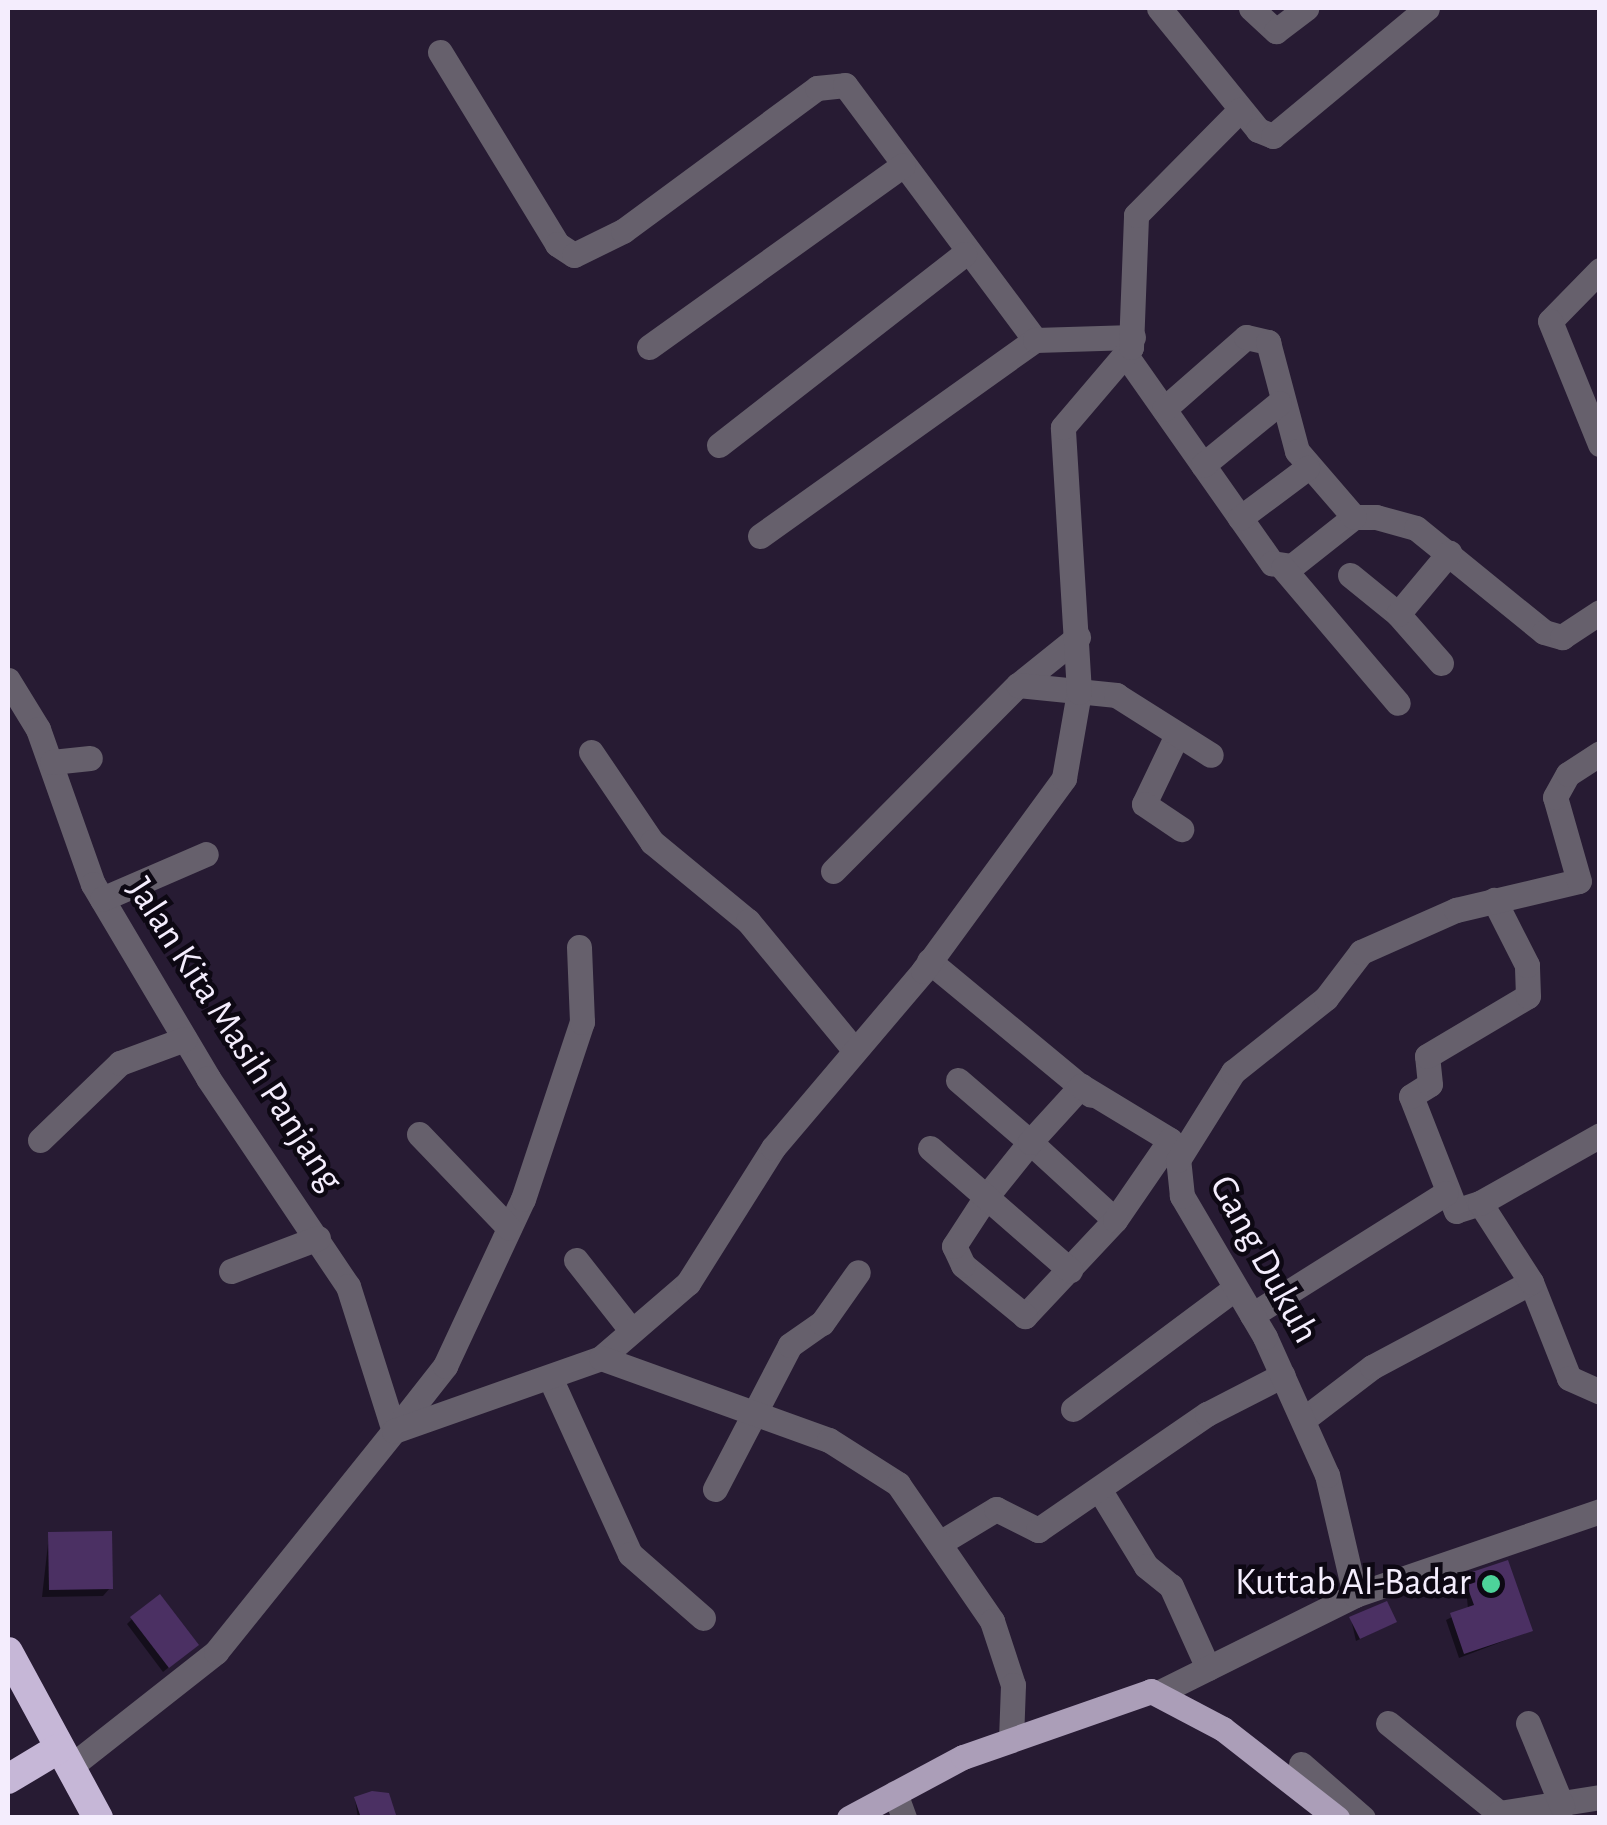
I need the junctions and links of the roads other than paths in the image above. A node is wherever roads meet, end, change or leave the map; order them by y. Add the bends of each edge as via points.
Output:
1 (1251, 8) edge
2 (1306, 8) edge
3 (1427, 8) edge
4 (1175, 13) edge
5 (440, 52) dead end
6 (1240, 110) junction
7 (903, 165) junction
8 (964, 254) junction
9 (1600, 270) edge
10 (1035, 340) junction
11 (1129, 345) junction
12 (649, 347) dead end
13 (1279, 403) junction
14 (1164, 409) junction
15 (1600, 444) edge
16 (719, 445) dead end
17 (1203, 465) junction
18 (1307, 468) junction
19 (1354, 517) junction
20 (1240, 518) junction
21 (760, 536) dead end
22 (1449, 553) junction
23 (1282, 568) junction
24 (1350, 575) dead end
25 (1600, 612) edge
26 (1398, 614) junction
27 (1078, 637) junction
28 (1441, 663) dead end
29 (8, 680) edge
30 (1018, 684) junction
31 (1079, 692) junction
32 (1398, 703) dead end
33 (1177, 735) junction
34 (591, 752) dead end
35 (1600, 752) edge
36 (1212, 755) dead end
37 (90, 758) dead end
38 (52, 762) junction
39 (1181, 829) dead end
40 (206, 854) dead end
41 (832, 870) dead end
42 (102, 898) junction
43 (1494, 900) junction
44 (579, 946) dead end
45 (926, 966) junction
46 (185, 1039) junction
47 (856, 1051) junction
48 (958, 1080) dead end
49 (1082, 1086) junction
50 (419, 1134) dead end
51 (1600, 1136) edge
52 (40, 1140) dead end
53 (1030, 1142) junction
54 (930, 1148) dead end
55 (1446, 1193) junction
56 (986, 1197) junction
57 (1480, 1204) junction
58 (1114, 1220) junction
59 (510, 1228) junction
60 (318, 1238) junction
61 (576, 1260) dead end
62 (1070, 1270) junction
63 (231, 1271) dead end
64 (858, 1272) dead end
65 (1531, 1282) junction
66 (1234, 1289) junction
67 (1252, 1314) junction
68 (630, 1330) junction
69 (601, 1358) junction
70 (1283, 1376) junction
71 (552, 1382) junction
72 (1600, 1392) edge
73 (1073, 1408) dead end
74 (757, 1414) junction
75 (1304, 1419) junction
76 (394, 1431) junction
77 (1099, 1488) junction
78 (715, 1489) dead end
79 (1600, 1511) edge
80 (944, 1541) junction
81 (1355, 1595) junction
82 (703, 1618) dead end
83 (8, 1652) edge
84 (1208, 1668) junction
85 (1160, 1692) junction
86 (1388, 1723) dead end
87 (1528, 1724) dead end
88 (1011, 1740) junction
89 (64, 1758) junction
90 (1301, 1764) dead end
91 (8, 1779) edge
92 (1600, 1797) edge
93 (1330, 1803) edge
94 (900, 1806) edge
95 (1562, 1806) junction
96 (98, 1818) edge
97 (849, 1818) edge
98 (1363, 1818) edge

1 - 2 street via 1276,30
3 - 6 street via 1282,132 1266,135
4 - 6 street
5 - 7 street via 557,244 574,255 623,231 827,84 845,85
6 - 11 street via 1136,215
7 - 8 street
7 - 12 street
8 - 10 street
8 - 16 street
9 - 15 street via 1550,321
10 - 11 street
10 - 21 street
11 - 14 street
11 - 27 street via 1076,404 1060,438
13 - 14 street via 1268,342 1246,337
13 - 17 street
13 - 18 street
14 - 17 street
17 - 20 street
18 - 19 street
18 - 20 street
19 - 22 street via 1416,528
19 - 23 street
20 - 23 street
22 - 25 street via 1544,632 1562,637
22 - 26 street
23 - 32 street
24 - 26 street
26 - 28 street
27 - 30 street
27 - 31 street
29 - 38 street, Jalan Kita Masih Panjang
30 - 31 street
30 - 41 street
31 - 33 street via 1116,695
31 - 45 street via 1064,778
33 - 36 street
33 - 39 street via 1144,804
34 - 47 street via 652,842 748,921
35 - 43 street, Gang Dukuh via 1568,774 1556,797 1579,881
37 - 38 street
38 - 42 street, Jalan Kita Masih Panjang
40 - 42 street
42 - 46 street, Jalan Kita Masih Panjang
43 - 55 street via 1532,982 1526,1000 1426,1058 1429,1086 1411,1097
43 - 66 street, Gang Dukuh via 1362,952 1326,998 1222,1086 1183,1148 1177,1183
44 - 59 street via 582,1022
45 - 47 street
45 - 49 street
46 - 52 street via 120,1063
46 - 60 street, Jalan Kita Masih Panjang
47 - 68 street via 773,1148 688,1283
48 - 53 street
49 - 53 street
49 - 58 street via 1170,1140 1163,1161
50 - 59 street
51 - 57 street
53 - 56 street
53 - 58 street
54 - 56 street
55 - 57 street via 1459,1212
55 - 67 street
56 - 62 street
56 - 62 street via 954,1246 963,1265 1026,1316
57 - 65 street
58 - 62 street
59 - 76 street via 445,1366
60 - 63 street
60 - 76 street, Jalan Kita Masih Panjang via 358,1310 374,1388
61 - 68 street
64 - 74 street via 822,1323 790,1345
65 - 72 street via 1569,1378
65 - 75 street via 1372,1367
66 - 67 street, Gang Dukuh
66 - 73 street
67 - 70 street, Gang Dukuh
68 - 69 street
69 - 71 street
69 - 74 street
70 - 75 street, Gang Dukuh
70 - 77 street
71 - 76 street
71 - 82 street via 630,1554
74 - 78 street
74 - 80 street via 882,1471
75 - 81 street, Gang Dukuh via 1336,1500
76 - 89 street via 216,1652
77 - 80 street via 1034,1532 996,1509
77 - 84 street via 1146,1566 1171,1586
79 - 81 street
80 - 88 street via 1008,1659
81 - 84 street
83 - 89 highway
84 - 85 street
85 - 88 main road
85 - 93 main road
86 - 95 street via 1489,1809
87 - 95 street
88 - 94 main road
89 - 91 highway
89 - 96 highway
90 - 93 street
92 - 95 street
93 - 98 street
94 - 97 main road

